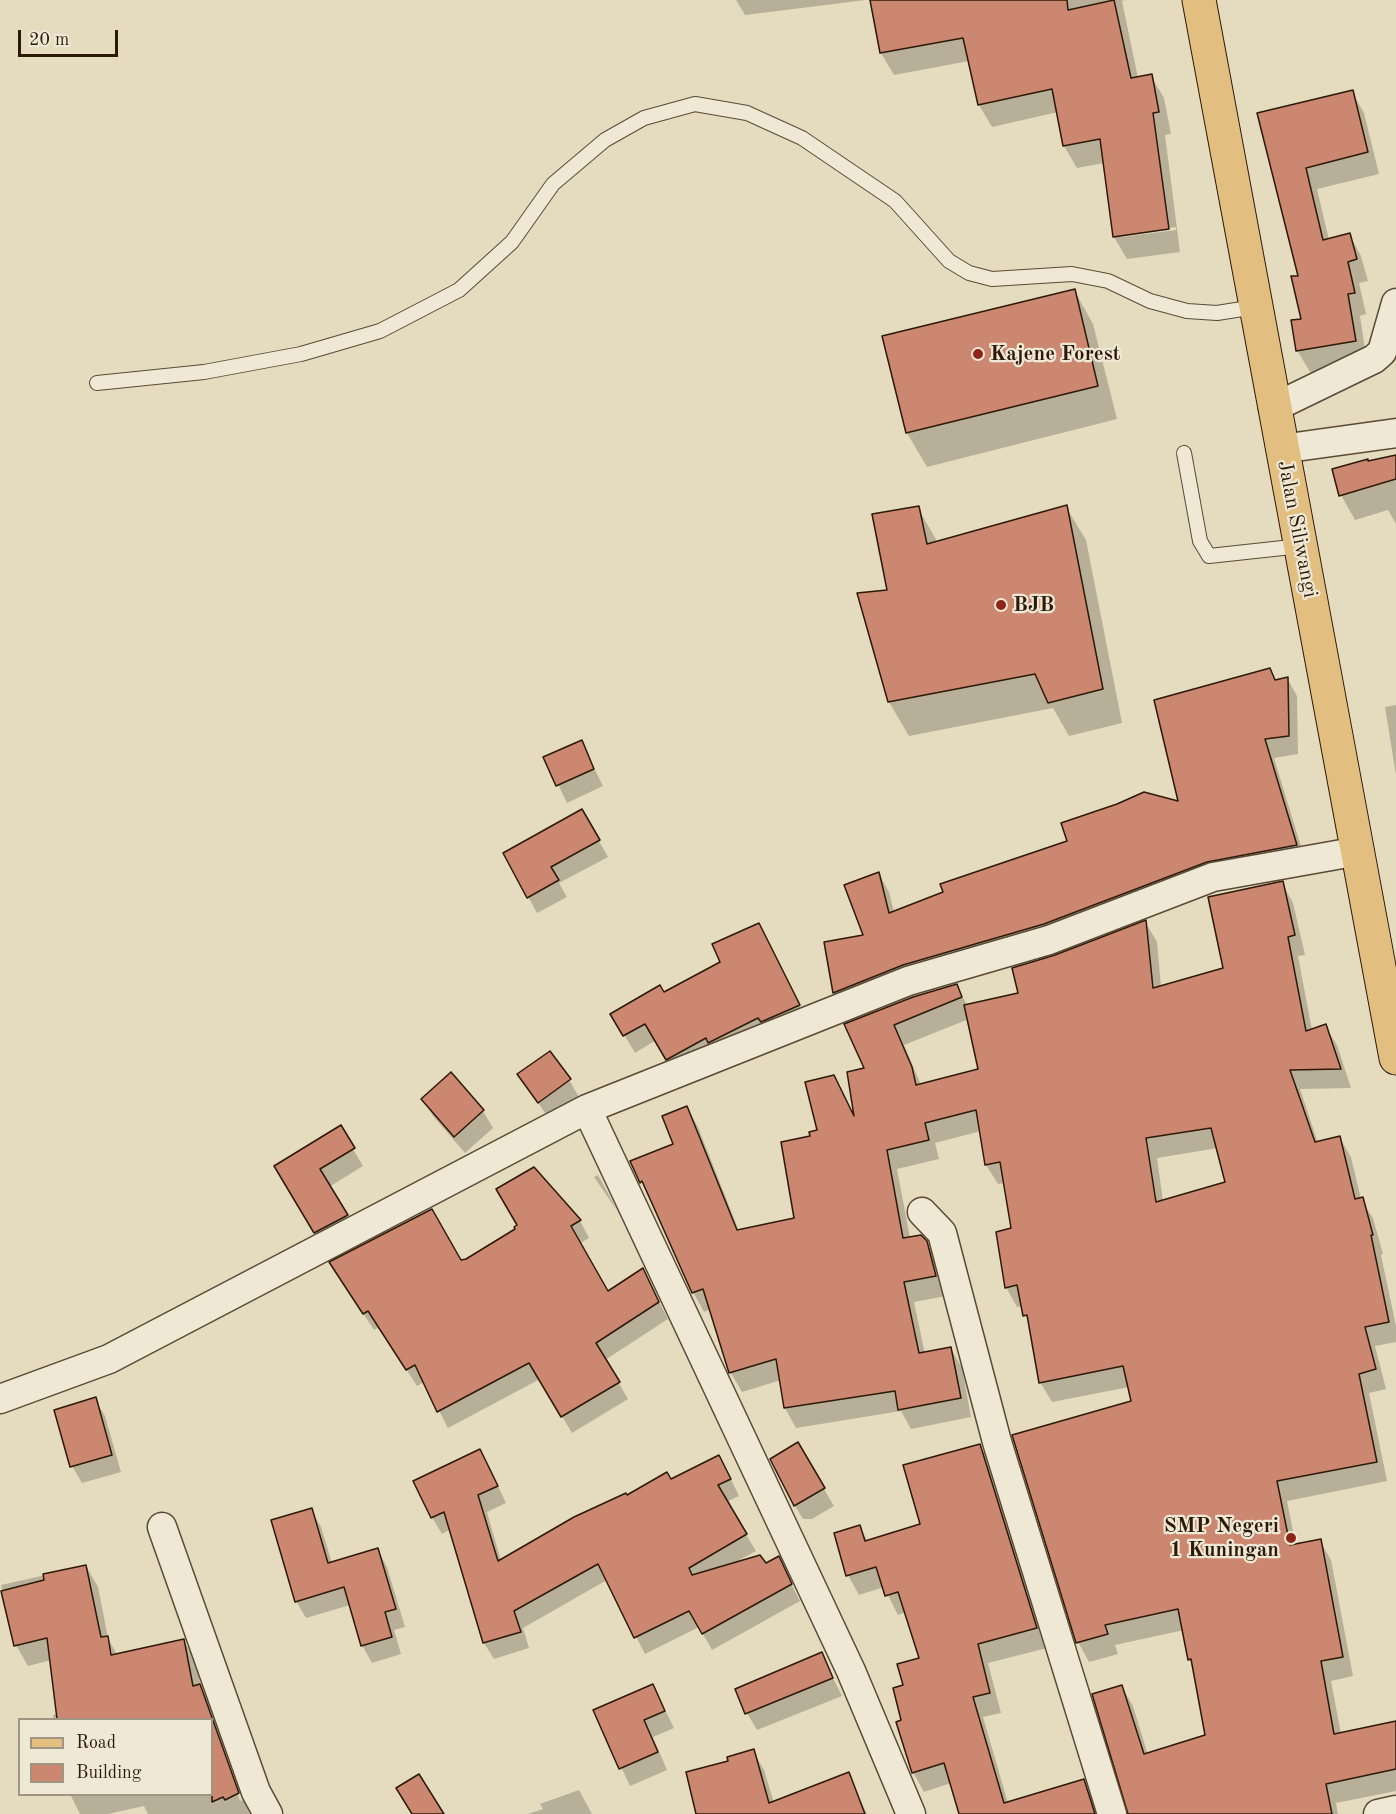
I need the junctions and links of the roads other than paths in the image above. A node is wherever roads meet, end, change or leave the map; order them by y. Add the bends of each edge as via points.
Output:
1 (1199, 0) edge
2 (1396, 303) edge
3 (1255, 307) junction
4 (98, 383) dead end
5 (1273, 408) junction
6 (1396, 433) edge
7 (1281, 449) junction
8 (1184, 453) dead end
9 (1300, 546) junction
10 (1359, 850) junction
11 (1396, 1058) edge
12 (587, 1109) junction
13 (922, 1212) dead end
14 (0, 1399) edge
15 (162, 1527) dead end
16 (1396, 1810) edge
17 (268, 1814) edge
18 (911, 1814) edge
19 (1112, 1814) edge
20 (1378, 1814) edge

1 - 3 main road, Jalan Siliwangi
2 - 5 street via 1382,352 1374,359
3 - 4 lane via 1217,313 1187,311 1150,301 1108,281 1072,274 992,279 969,273 949,261 895,201 802,138 747,113 695,104 644,118 605,140 553,184 512,242 459,290 380,332 301,354 204,372
3 - 5 main road, Jalan Siliwangi
5 - 7 main road, Jalan Siliwangi
6 - 7 street
7 - 9 main road, Jalan Siliwangi
8 - 9 lane via 1200,541 1209,556
9 - 10 main road, Jalan Siliwangi
10 - 11 main road, Jalan Siliwangi
10 - 12 street via 1213,878 1049,940 908,981
12 - 14 street via 109,1359
12 - 18 street via 851,1671
13 - 19 street via 942,1233 997,1442
15 - 17 street via 256,1792
16 - 20 street

